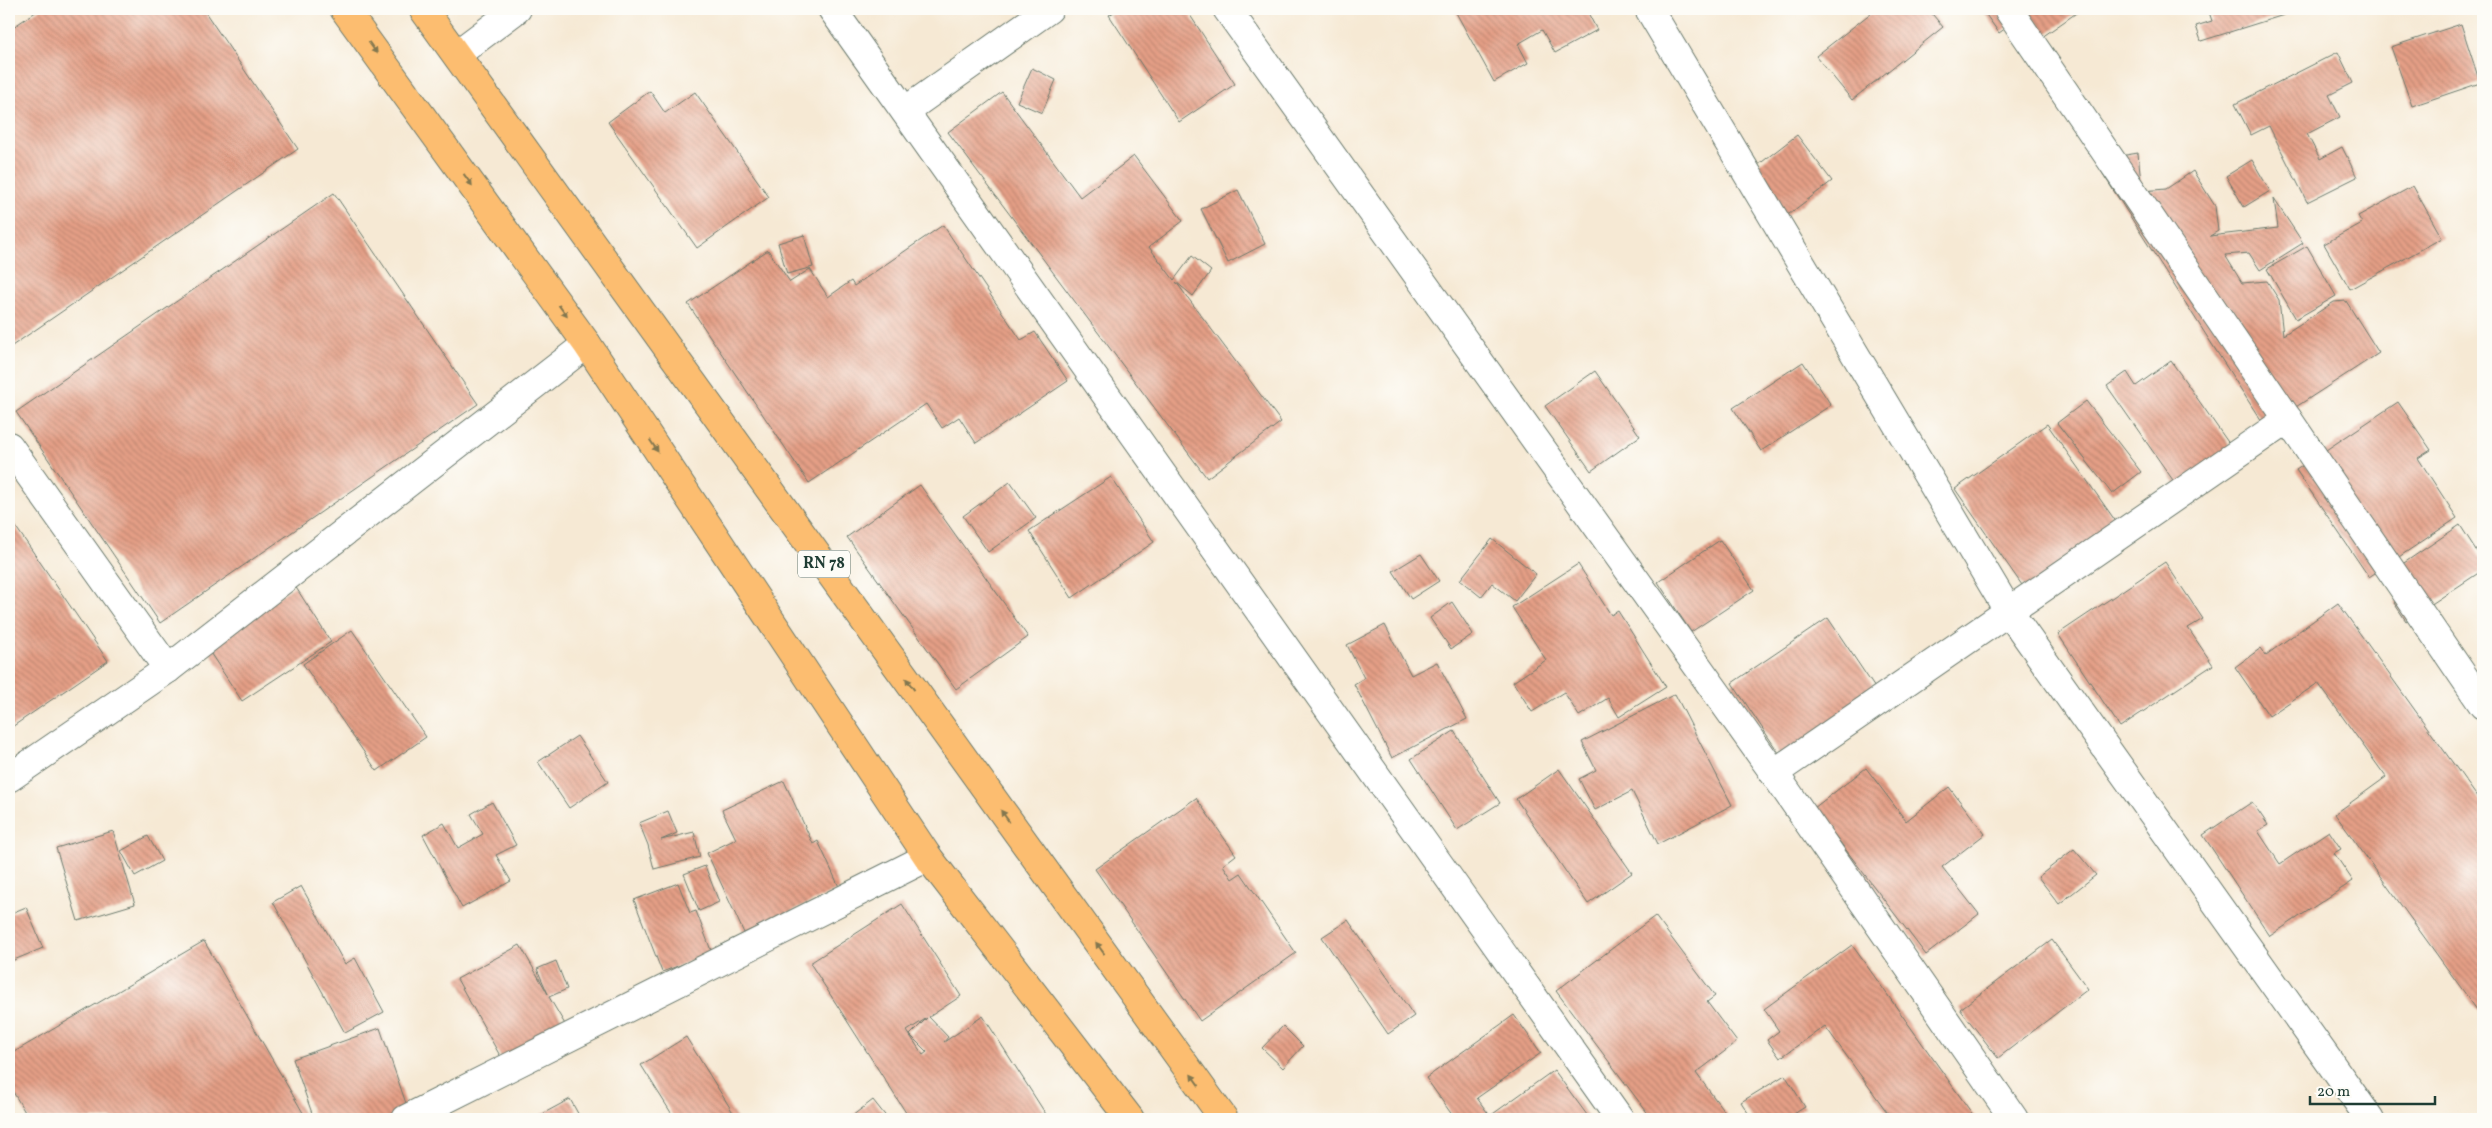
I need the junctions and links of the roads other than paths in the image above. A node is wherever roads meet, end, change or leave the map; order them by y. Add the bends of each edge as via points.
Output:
1 (344, 9) edge
2 (423, 9) edge
3 (517, 9) edge
4 (832, 9) edge
5 (1049, 9) edge
6 (1228, 9) edge
7 (1649, 9) edge
8 (2008, 9) edge
9 (457, 54) junction
10 (905, 111) junction
11 (586, 344) junction
12 (2288, 420) junction
13 (9, 446) edge
14 (2009, 612) junction
15 (168, 669) junction
16 (2483, 706) edge
17 (1774, 773) junction
18 (9, 778) edge
19 (928, 856) junction
20 (406, 1119) edge
21 (1130, 1119) edge
22 (1224, 1119) edge
23 (1620, 1119) edge
24 (2014, 1119) edge
25 (2370, 1119) edge

1 -> 11 main road
2 - 9 main road, RN 78
3 - 9 street
4 - 10 street
5 - 10 street
6 - 17 street
7 - 14 street
8 - 12 street
22 -> 9 main road, RN 78
10 - 23 street
11 - 15 street
11 -> 19 main road
12 - 14 street
12 - 16 street
13 - 15 street
14 - 17 street
14 - 25 street
15 - 18 street
17 - 24 street
19 - 20 street
19 - 21 main road

